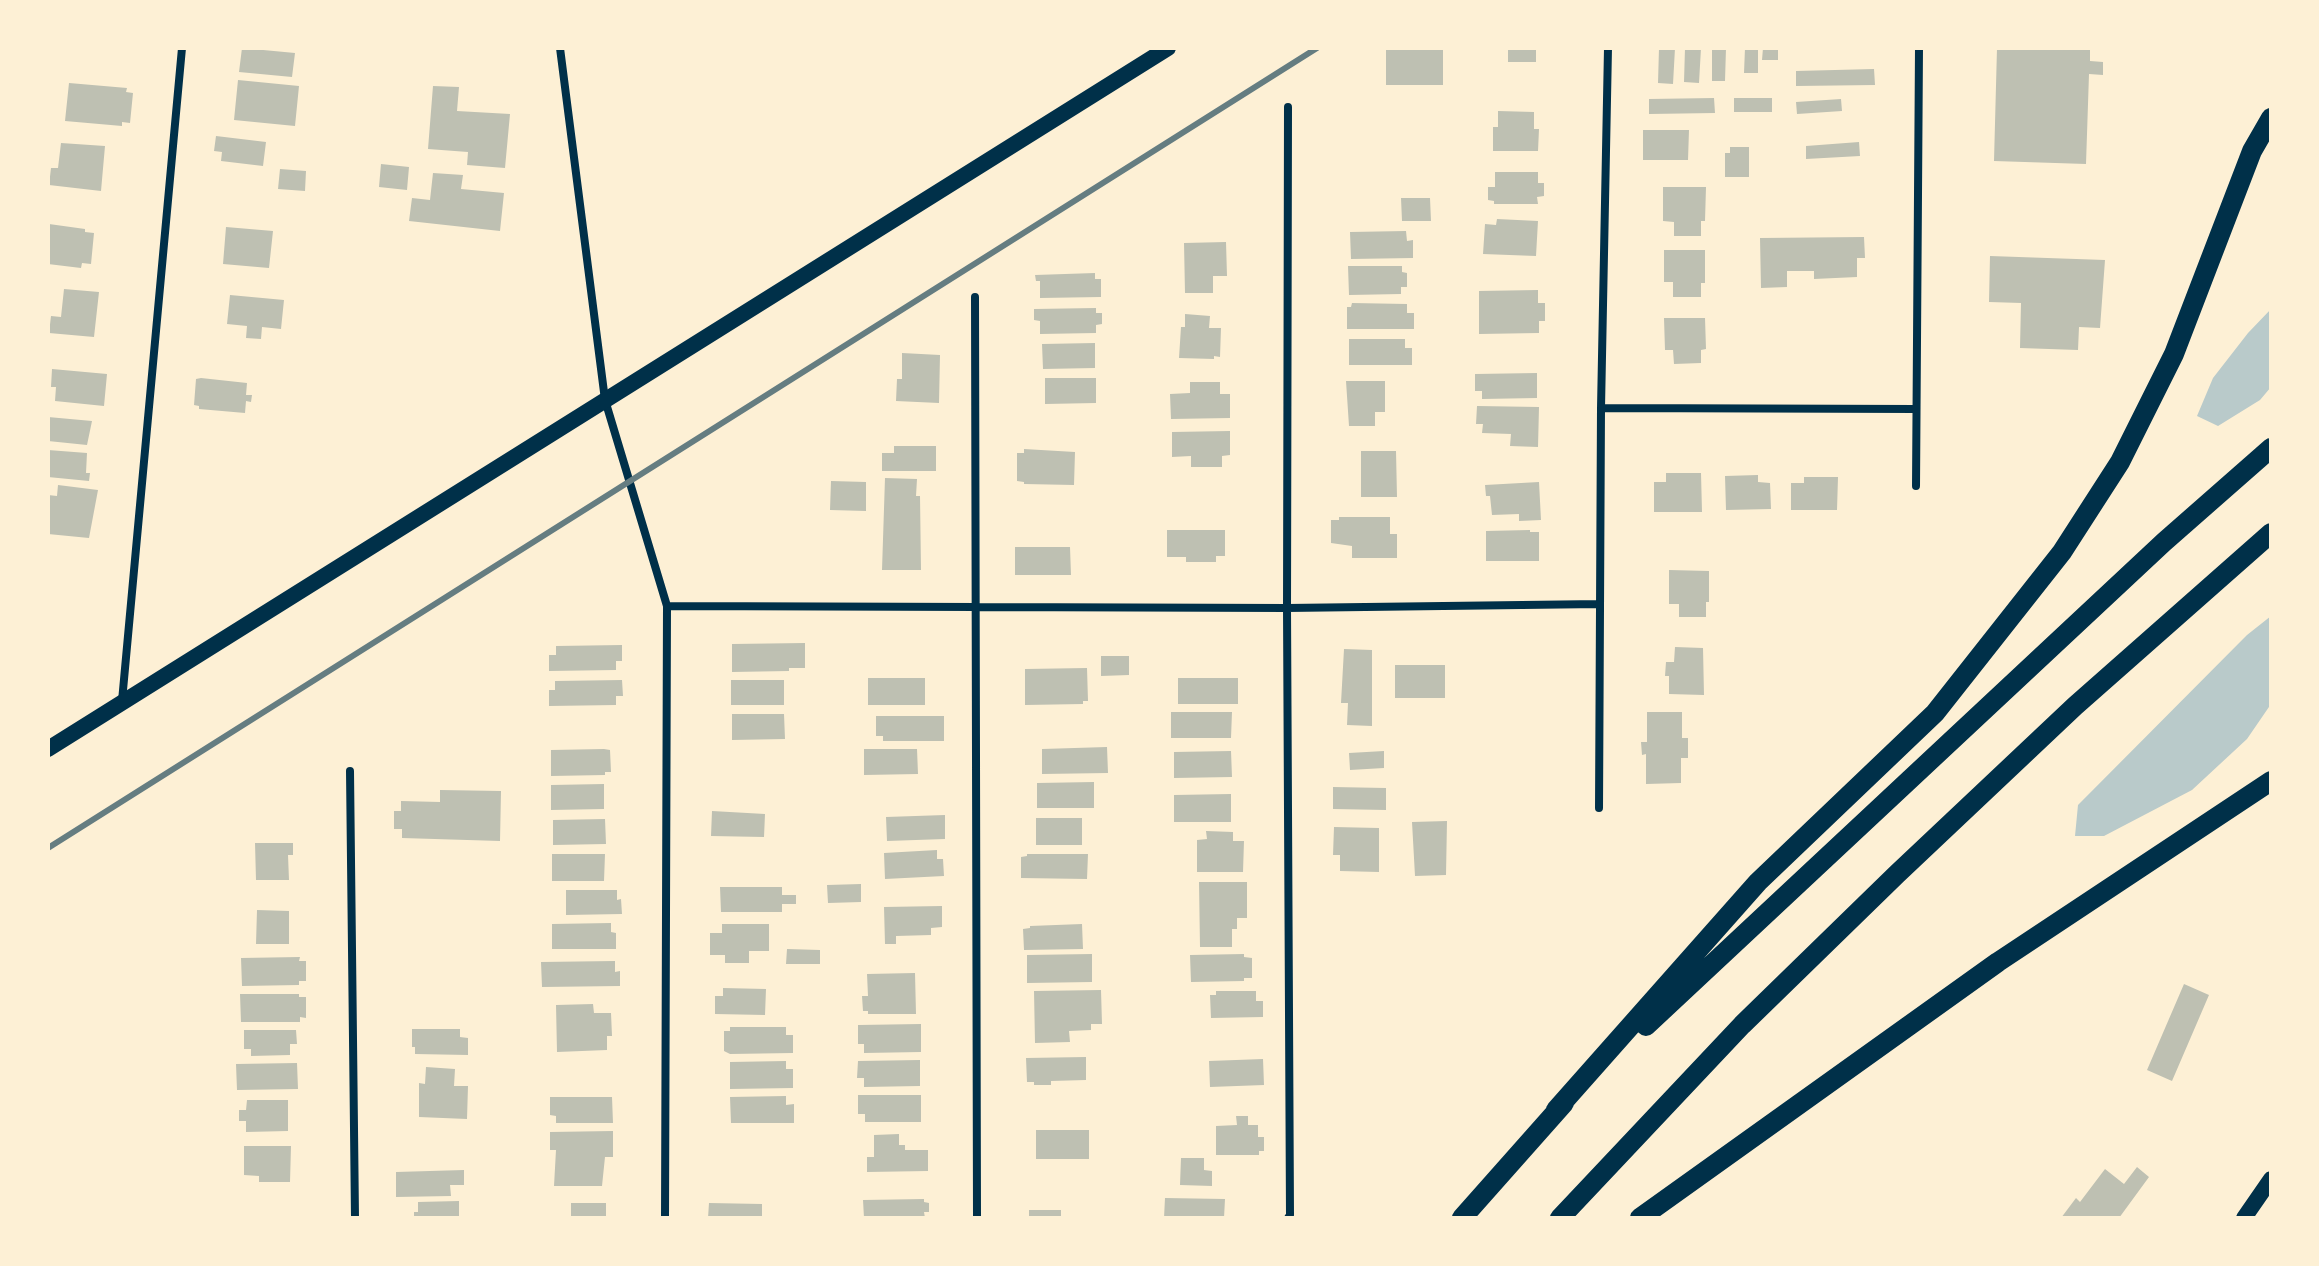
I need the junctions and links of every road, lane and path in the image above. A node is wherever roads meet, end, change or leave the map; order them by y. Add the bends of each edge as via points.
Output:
1 (182, 48) edge
2 (560, 48) edge
3 (1168, 48) edge
4 (1608, 48) edge
5 (1919, 48) edge
6 (1288, 107) dead end
7 (2271, 118) edge
8 (975, 297) dead end
9 (605, 400) junction
10 (1601, 408) junction
11 (1916, 409) junction
12 (2271, 448) edge
13 (1916, 486) dead end
14 (2271, 533) edge
15 (1600, 604) junction
16 (667, 606) junction
17 (974, 608) junction
18 (1287, 608) junction
19 (122, 702) junction
20 (48, 749) edge
21 (350, 771) dead end
22 (2271, 781) edge
23 (1599, 808) dead end
24 (1556, 1110) junction
25 (2271, 1179) edge
26 (355, 1218) edge
27 (665, 1218) edge
28 (977, 1218) edge
29 (1288, 1218) edge
30 (1462, 1218) edge
31 (1560, 1218) edge
32 (1640, 1218) edge
33 (2244, 1218) edge

1 - 19 street
2 - 9 street
3 - 9 main road
4 - 10 street
5 - 11 street
6 - 18 street
7 - 24 highway via 2252,151 2174,354 2120,462 2062,552 1935,713 1758,882
8 - 17 street
9 - 16 street
9 - 19 main road
10 - 11 street
10 - 15 street
11 - 13 street
12 - 24 highway
14 - 31 highway via 2075,706 1897,874 1742,1025
15 - 18 street
15 - 23 street
16 - 17 street
16 - 27 street
17 - 18 street
17 - 28 street
18 - 29 street
19 - 20 main road
21 - 26 street
22 - 32 highway via 1998,962
24 - 30 highway
25 - 33 main road

